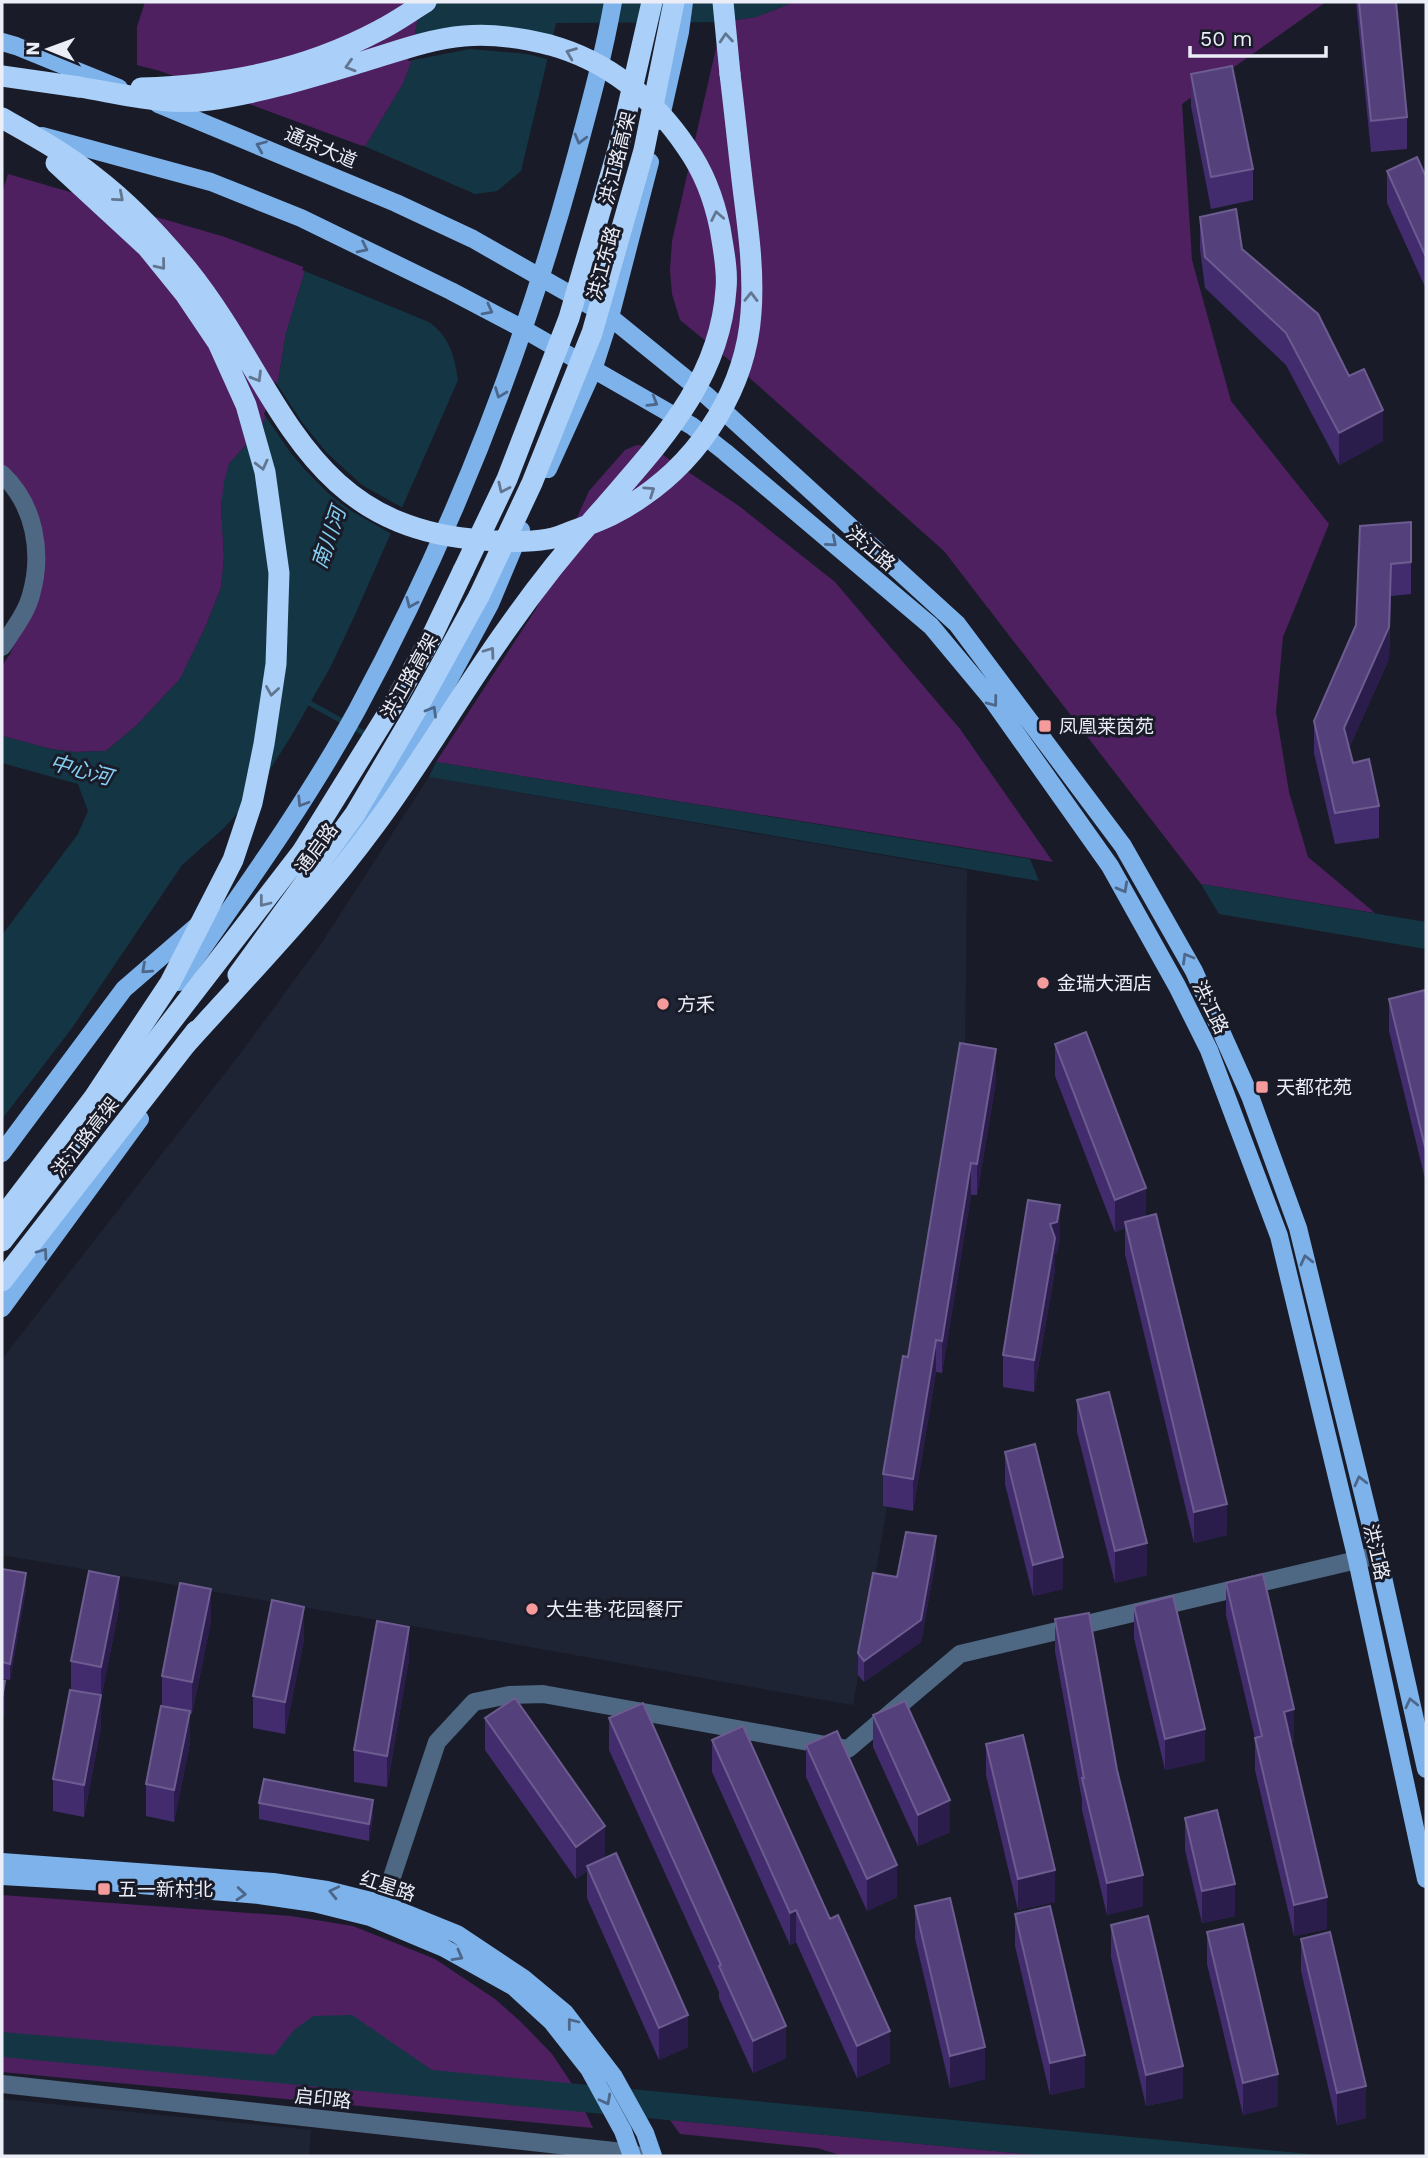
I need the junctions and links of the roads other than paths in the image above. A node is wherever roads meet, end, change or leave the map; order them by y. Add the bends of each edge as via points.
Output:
1 (426, 2) edge
2 (613, 2) edge
3 (652, 2) edge
4 (674, 2) edge
5 (684, 2) edge
6 (723, 2) edge
7 (2, 42) edge
8 (2, 76) edge
9 (79, 87) junction
10 (2, 121) edge
11 (541, 276) junction
12 (610, 317) junction
13 (525, 330) junction
14 (593, 370) junction
15 (2, 474) edge
16 (2, 647) edge
17 (267, 855) junction
18 (186, 1044) junction
19 (2, 1153) edge
20 (2, 1218) edge
21 (2, 1230) edge
22 (2, 1241) edge
23 (2, 1282) edge
24 (2, 1308) edge
25 (1378, 1555) junction
26 (1357, 1560) junction
27 (1426, 1769) edge
28 (2, 1862) edge
29 (2, 1876) edge
30 (1426, 1879) edge
31 (383, 1903) junction
32 (2, 2084) edge
33 (634, 2155) edge
34 (653, 2156) edge

1 - 9 highway, bridge via 380,30 277,71 182,86
2 -> 11 main road
3 -> 22 highway, 洪江路高架, bridge via 619,146 569,317 507,479 432,636 302,852
4 - 18 highway, 洪江路高架, bridge via 644,150 592,333 533,483 479,596 355,814
5 - 12 main road, 洪江东路 via 639,210
10 -> 6 highway, bridge via 96,177 159,237 230,329 290,430 317,464 356,499 393,520 434,534 514,542 551,539 617,514 662,483 698,445 719,414 744,356 751,315 751,269
11 -> 7 main road, 通京大道 via 396,203
8 - 9 highway
18 -> 9 highway, bridge via 329,885 378,821 521,610 676,422 703,378 719,329 727,287 723,244 714,202 697,162 643,95 579,55 524,39 467,36 438,40 280,86 212,100 165,101
10 -> 13 main road via 211,183 301,218
10 -> 20 highway, bridge via 87,190 147,247 218,343 246,405 265,472 279,573 276,664 264,744 233,860 170,983 93,1098
11 - 12 main road, 通京大道
11 - 13 main road
12 - 14 main road, 洪江东路
25 -> 12 main road, 洪江路 via 1298,1227 1250,1096 1194,971 1123,846 957,624 706,395
13 - 14 main road
13 -> 17 main road, 通启路 via 407,613 356,711
24 -> 14 main road, 通启路 via 340,853 431,713 490,604
14 -> 26 main road, 洪江路 via 692,426 930,626 991,698 1110,866 1209,1049 1262,1187 1279,1236
15 - 16 street via 25,506 34,528 37,559 31,596
17 -> 19 main road via 229,899 124,989
17 - 21 main road, 通启路
18 - 23 highway, 洪江路高架
25 - 26 street
27 -> 25 main road, 洪江路
26 - 30 main road, 洪江路
26 - 31 street via 960,1654 848,1749 543,1693 474,1702 437,1742
31 -> 28 main road, 红星路 via 273,1882
29 -> 33 main road, 红星路 via 314,1903 370,1917 444,1948 514,1987 552,2022 589,2069
34 -> 31 main road, 红星路 via 614,2077 565,2013 457,1934
32 - 33 street, 启印路

